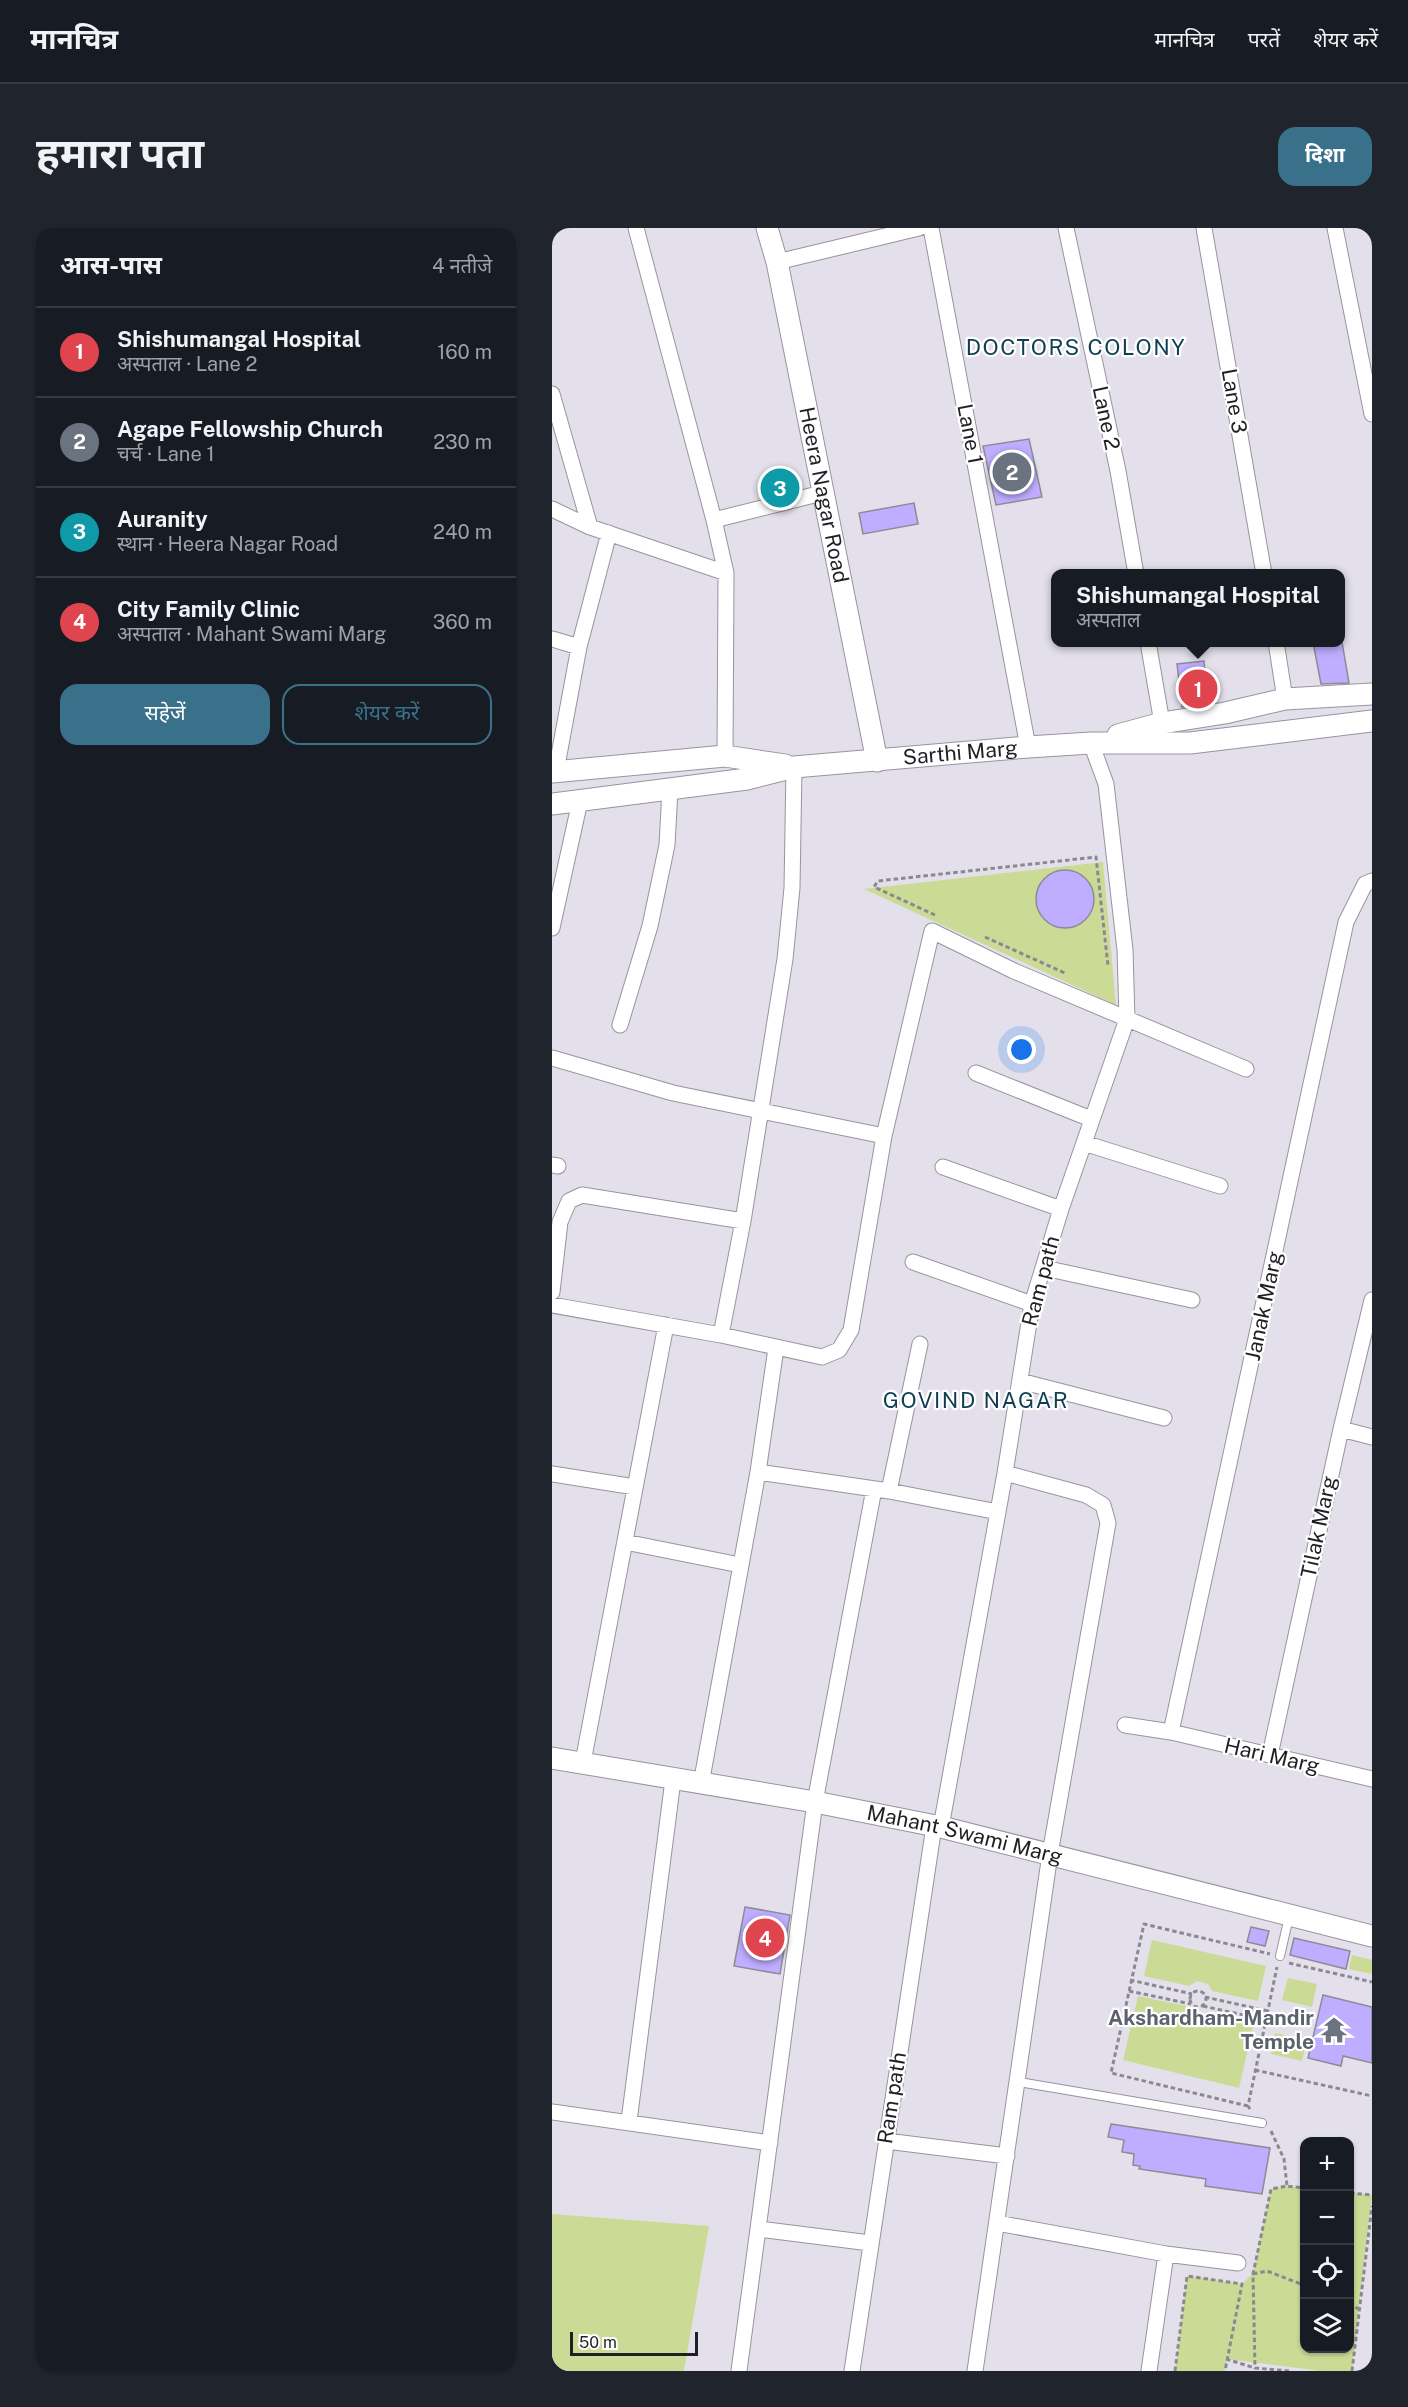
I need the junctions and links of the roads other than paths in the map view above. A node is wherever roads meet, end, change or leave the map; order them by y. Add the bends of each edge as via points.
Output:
1 (638, 228) edge
2 (767, 228) edge
3 (919, 228) edge
4 (931, 228) edge
5 (1066, 228) edge
6 (1204, 228) edge
7 (1335, 228) edge
8 (777, 262) junction
9 (552, 394) edge
10 (1372, 414) edge
11 (822, 493) junction
12 (552, 509) edge
13 (714, 520) junction
14 (591, 527) junction
15 (609, 533) junction
16 (1135, 569) edge
17 (1263, 569) edge
18 (726, 573) junction
19 (552, 639) edge
20 (579, 647) junction
21 (1149, 647) edge
22 (1277, 647) edge
23 (1372, 694) edge
24 (1285, 699) junction
25 (1372, 721) edge
26 (1162, 723) junction
27 (1292, 730) junction
28 (1091, 743) junction
29 (1028, 747) junction
30 (725, 756) junction
31 (878, 761) junction
32 (794, 767) junction
33 (554, 771) edge
34 (670, 789) junction
35 (580, 801) junction
36 (552, 804) edge
37 (1369, 882) edge
38 (552, 928) edge
39 (1127, 1019) junction
40 (620, 1025) dead end
41 (552, 1058) edge
42 (1246, 1069) dead end
43 (976, 1072) dead end
44 (762, 1112) junction
45 (1091, 1119) junction
46 (884, 1136) junction
47 (1083, 1143) junction
48 (943, 1167) dead end
49 (1220, 1186) dead end
50 (1061, 1209) junction
51 (743, 1221) junction
52 (913, 1262) dead end
53 (1044, 1268) junction
54 (552, 1292) edge
55 (1192, 1300) dead end
56 (1372, 1300) edge
57 (1032, 1304) junction
58 (552, 1305) edge
59 (666, 1325) junction
60 (721, 1335) junction
61 (920, 1344) dead end
62 (776, 1348) junction
63 (1357, 1362) junction
64 (1372, 1366) edge
65 (1020, 1381) junction
66 (1164, 1418) dead end
67 (1341, 1429) junction
68 (1372, 1437) edge
69 (758, 1472) junction
70 (1005, 1473) junction
71 (552, 1474) edge
72 (635, 1487) junction
73 (881, 1490) junction
74 (998, 1512) junction
75 (625, 1542) junction
76 (740, 1565) junction
77 (1125, 1725) dead end
78 (1172, 1732) junction
79 (1270, 1755) junction
80 (552, 1758) edge
81 (583, 1762) junction
82 (1372, 1779) edge
83 (673, 1780) junction
84 (701, 1784) junction
85 (815, 1802) junction
86 (938, 1827) junction
87 (1050, 1854) junction
88 (1289, 1916) junction
89 (1372, 1936) edge
90 (1280, 1956) road end
91 (1019, 2082) junction
92 (552, 2112) edge
93 (629, 2121) junction
94 (1262, 2122) road end
95 (886, 2141) junction
96 (770, 2142) junction
97 (1007, 2156) junction
98 (997, 2223) junction
99 (759, 2229) junction
100 (870, 2243) junction
101 (1166, 2254) junction
102 (1238, 2263) dead end
103 (739, 2371) edge
104 (852, 2371) edge
105 (975, 2371) edge
106 (1149, 2371) edge

1 - 13 street
2 - 8 street, Heera Nagar Road
3 - 8 street
4 - 29 street, Lane 1
5 - 16 street, Lane 2
6 - 17 street, Lane 3
7 - 10 street
8 - 11 street, Heera Nagar Road
9 - 14 street
11 - 13 street
11 - 31 street, Heera Nagar Road
12 - 14 street
13 - 18 street
14 - 15 street
15 - 18 street
15 - 20 street
18 - 30 street
19 - 20 street
20 - 33 street
21 - 26 street
22 - 24 street
23 - 24 street
24 - 26 street
24 - 27 street
25 - 27 street, Sarthi Marg
26 - 28 street
27 - 28 street, Sarthi Marg via 1190,743
28 - 29 street, Sarthi Marg
28 - 39 street, Ram path via 1106,784 1125,950
29 - 31 street, Sarthi Marg
30 - 32 street
30 - 33 street
31 - 32 street, Sarthi Marg
32 - 34 street, Sarthi Marg via 747,779
32 - 44 street via 792,888
34 - 35 street, Sarthi Marg
34 - 40 street via 666,846 650,926
35 - 36 street, Sarthi Marg
35 - 38 street
37 - 78 street, Janak Marg via 1346,922
39 - 42 street
39 - 45 street, Ram path
39 - 46 street via 932,931
41 - 44 street via 673,1094
43 - 45 street
44 - 46 street
44 - 51 street
45 - 47 street, Ram path
46 - 62 street via 851,1330 839,1350 822,1357
47 - 49 street
47 - 50 street, Ram path
48 - 50 street
50 - 53 street, Ram path
51 - 54 street via 582,1195 569,1201 560,1221
51 - 60 street
52 - 57 street
53 - 55 street
53 - 57 street, Ram path
56 - 63 street, Tilak Marg
57 - 65 street, Ram path
58 - 59 street
59 - 60 street
59 - 72 street
60 - 62 street
61 - 73 street
62 - 69 street
63 - 64 street
63 - 67 street, Tilak Marg
65 - 66 street
65 - 70 street, Ram path
67 - 68 street
67 - 79 street, Tilak Marg
69 - 73 street
69 - 76 street
70 - 74 street, Ram path
70 - 87 street via 1086,1495 1103,1505 1108,1523
71 - 72 street
72 - 75 street
73 - 74 street
73 - 85 street
74 - 86 street, Ram path
75 - 76 street
75 - 81 street
76 - 84 street
77 - 78 street, Hari Marg
78 - 79 street, Hari Marg
79 - 82 street, Hari Marg
80 - 81 street, Mahant Swami Marg
81 - 83 street, Mahant Swami Marg
83 - 84 street, Mahant Swami Marg
83 - 93 street
84 - 85 street, Mahant Swami Marg
85 - 86 street, Mahant Swami Marg
85 - 96 street
86 - 87 street, Mahant Swami Marg
86 - 95 street, Ram path
87 - 88 street, Mahant Swami Marg
87 - 91 street
88 - 89 street, Mahant Swami Marg
88 - 90 lane
91 - 94 lane
91 - 97 street
92 - 93 street
93 - 96 street
95 - 97 street
95 - 100 street, Ram path
96 - 99 street
97 - 98 street
98 - 101 street
98 - 105 street
99 - 100 street
99 - 103 street
100 - 104 street, Ram path
101 - 102 street
101 - 106 street

